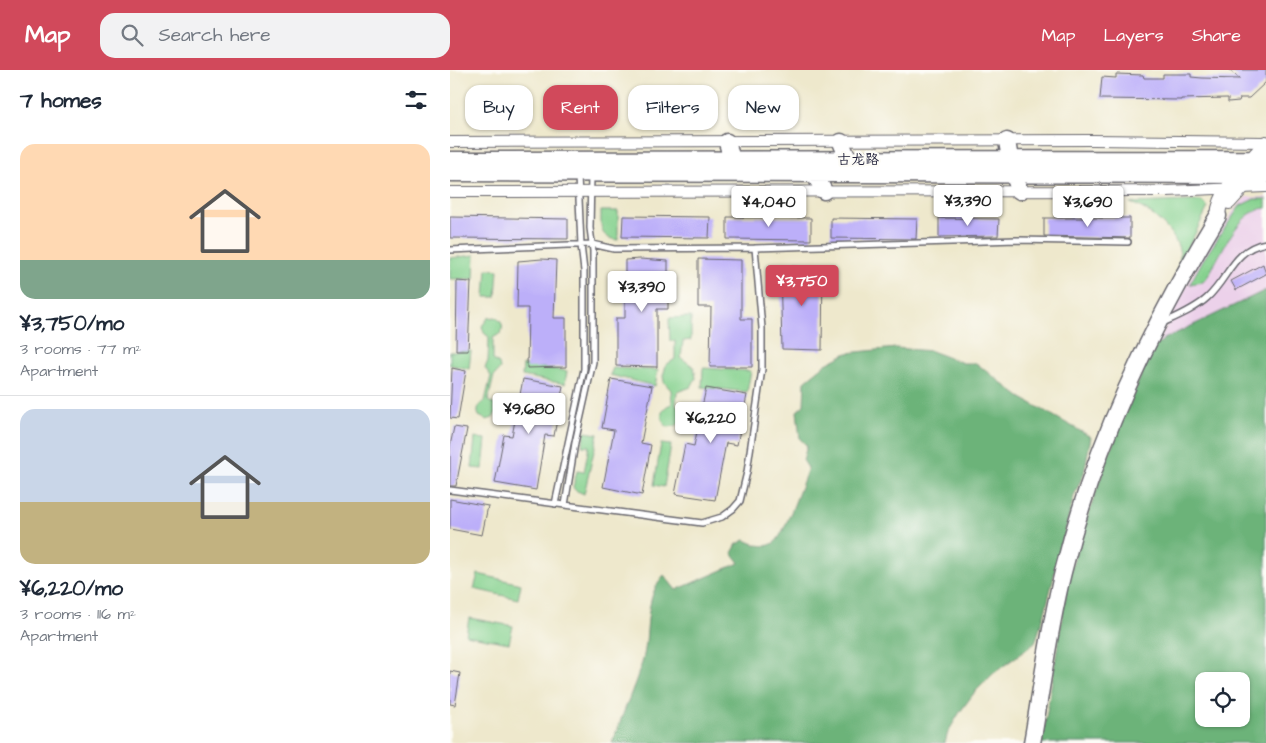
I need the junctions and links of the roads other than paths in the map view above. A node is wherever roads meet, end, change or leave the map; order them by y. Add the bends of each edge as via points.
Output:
1 (1007, 141) junction
2 (450, 142) edge
3 (727, 142) junction
4 (842, 142) junction
5 (1266, 143) edge
6 (848, 159) junction
7 (1261, 159) edge
8 (450, 160) edge
9 (732, 160) junction
10 (1011, 167) junction
11 (813, 172) junction
12 (450, 173) edge
13 (585, 173) junction
14 (1249, 182) edge
15 (824, 191) junction
16 (1020, 191) junction
17 (450, 192) edge
18 (590, 192) junction
19 (579, 193) junction
20 (1218, 216) joint
21 (1128, 242) dead end
22 (592, 244) junction
23 (1266, 244) edge
24 (581, 245) junction
25 (755, 248) junction
26 (450, 250) edge
27 (1156, 327) junction
28 (450, 490) edge
29 (555, 504) junction
30 (565, 505) junction
31 (1032, 743) edge

1 - 4 street
1 - 5 street
1 - 10 main road
2 - 3 street
3 - 4 street
3 - 9 main road
4 - 6 main road
5 - 7 main road
6 - 9 main road, 古龙路
6 - 10 main road, 古龙路
7 - 10 main road, 古龙路
7 - 14 main road
8 - 9 main road, 古龙路
10 - 11 main road, 古龙路
10 - 14 main road, 古龙路 via 1187,174
10 - 16 main road
11 - 13 main road, 古龙路
11 - 15 main road
12 - 13 main road, 古龙路
13 - 18 lane
13 - 19 lane
14 - 16 street via 1167,191
14 - 20 main road via 1218,208
15 - 16 street
15 - 18 street
17 - 19 street
18 - 19 street
18 - 22 lane
19 - 24 lane
20 - 27 main road
21 - 25 lane via 1017,240
22 - 24 lane
22 - 25 lane via 614,249
22 - 30 lane via 593,362
23 - 27 lane via 1246,250 1238,257 1208,297
24 - 26 lane
24 - 29 lane via 584,271 583,380
25 - 30 lane via 762,369 754,436 740,501 722,517 702,523
27 - 31 main road via 1103,441 1074,532 1062,574
28 - 29 lane
29 - 30 lane

